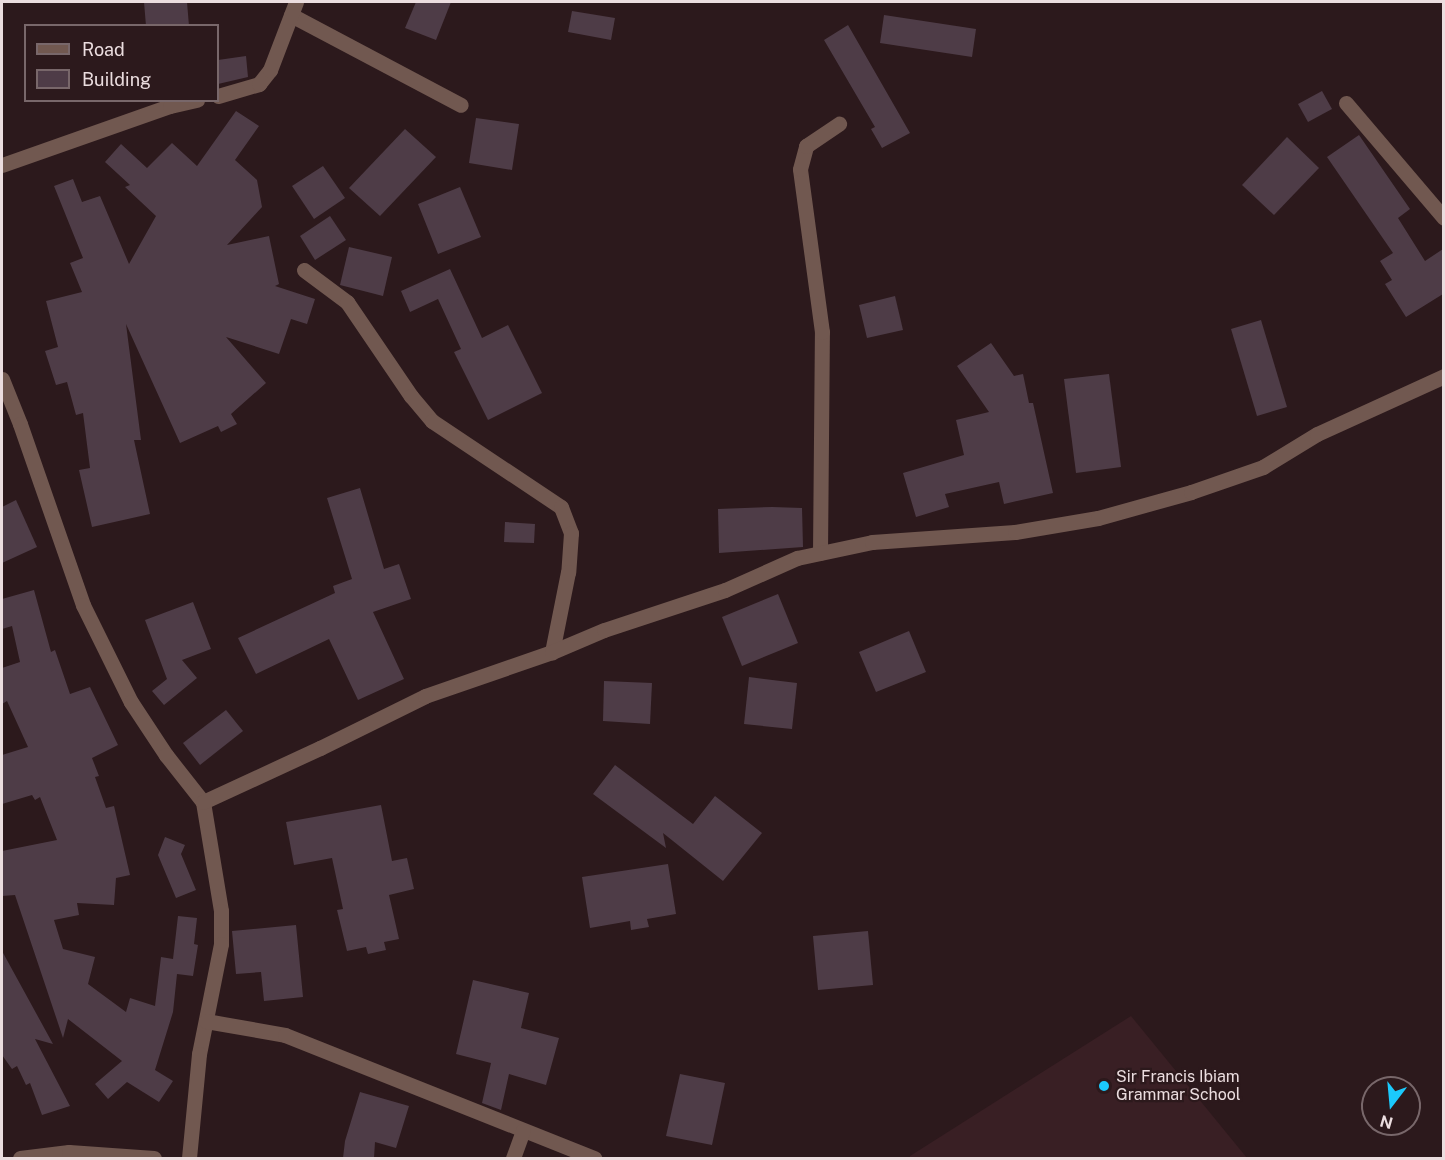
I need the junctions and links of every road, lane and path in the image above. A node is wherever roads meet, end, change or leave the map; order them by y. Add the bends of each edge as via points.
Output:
1 (294, 8) edge
2 (219, 96) edge
3 (188, 102) edge
4 (1346, 103) dead end
5 (461, 105) dead end
6 (840, 124) dead end
7 (2, 165) edge
8 (1443, 218) edge
9 (304, 270) dead end
10 (1443, 376) edge
11 (2, 379) edge
12 (820, 554) junction
13 (552, 652) junction
14 (203, 802) junction
15 (206, 1022) junction
16 (523, 1131) junction
17 (20, 1158) edge
18 (154, 1158) edge
19 (189, 1158) edge
20 (513, 1158) edge
21 (594, 1158) edge

1 - 2 street via 270,70 258,84
1 - 5 street
3 - 7 street
4 - 8 street
6 - 12 street via 806,146 800,169 822,332
9 - 13 street via 347,302 432,422 561,507 571,532 568,572
10 - 12 street via 1317,434 1263,467 1119,512 1015,532 872,542
11 - 14 street via 83,605 131,702
12 - 13 street via 797,558 725,590 604,630
13 - 14 street via 425,696
14 - 15 street via 221,911 221,944
15 - 16 street via 285,1035
15 - 19 street
16 - 20 street
16 - 21 street
17 - 18 street via 69,1152

